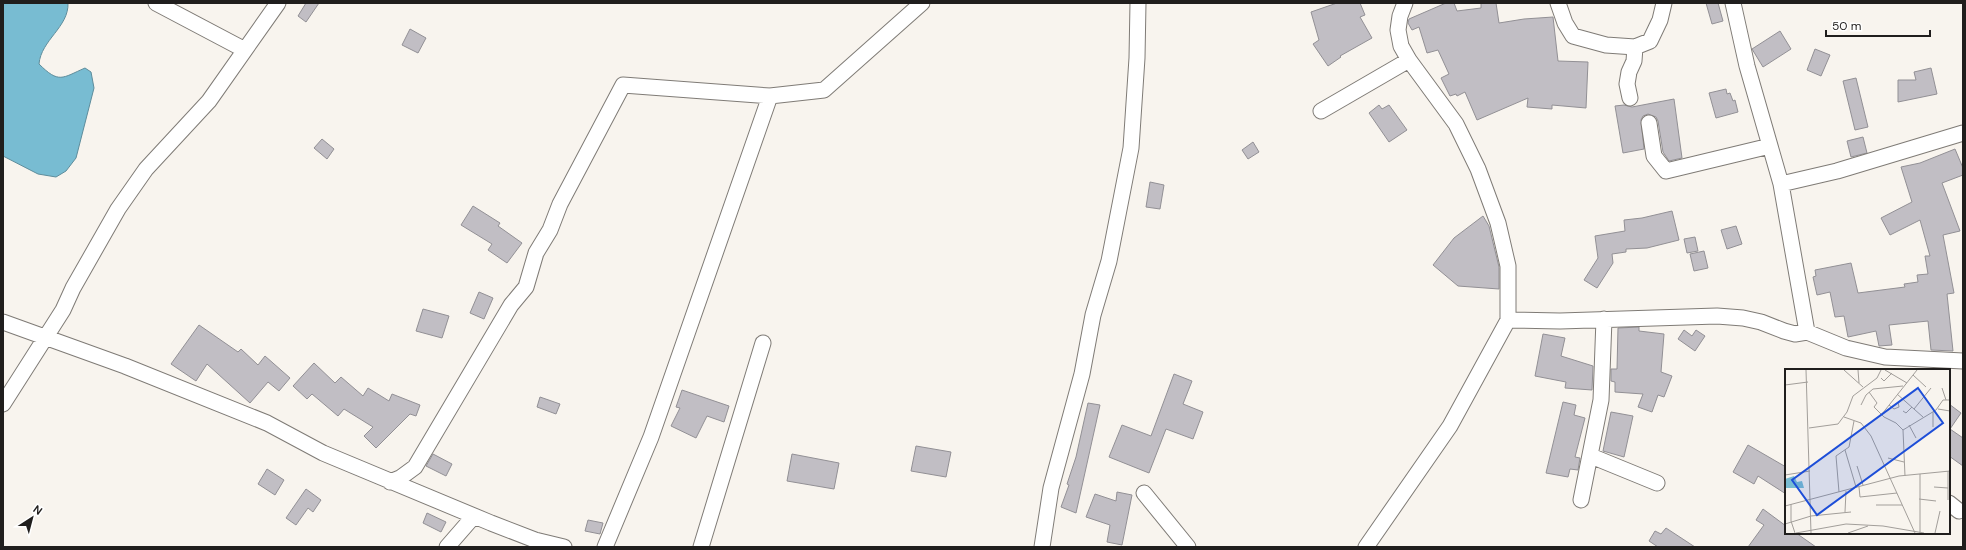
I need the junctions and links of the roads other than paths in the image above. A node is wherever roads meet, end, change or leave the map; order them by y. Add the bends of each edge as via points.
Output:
1 (156, 3) edge
2 (278, 3) edge
3 (922, 3) edge
4 (1138, 3) edge
5 (1405, 3) edge
6 (1558, 3) edge
7 (1664, 3) edge
8 (1733, 3) edge
9 (1635, 47) junction
10 (245, 50) junction
11 (1409, 60) junction
12 (770, 96) junction
13 (1630, 98) dead end
14 (1320, 111) dead end
15 (1649, 123) dead end
16 (1963, 133) edge
17 (1770, 146) junction
18 (1781, 184) junction
19 (1604, 319) junction
20 (1508, 320) junction
21 (3, 322) edge
22 (1807, 332) junction
23 (47, 337) junction
24 (763, 343) dead end
25 (1963, 361) edge
26 (1944, 365) edge
27 (3, 404) edge
28 (1591, 456) junction
29 (390, 482) junction
30 (1657, 483) dead end
31 (1144, 493) dead end
32 (1581, 500) dead end
33 (474, 516) junction
34 (447, 547) edge
35 (564, 547) edge
36 (604, 547) edge
37 (701, 547) edge
38 (1042, 547) edge
39 (1188, 547) edge
40 (1366, 547) edge

1 - 10 street
2 - 10 street
3 - 12 street via 824,90
4 - 38 street via 1135,95 1128,161 1109,260 1051,488
5 - 11 street via 1398,30 1401,46
6 - 9 street via 1573,36 1606,46
7 - 9 street via 1660,20 1650,41
8 - 17 street via 1747,66
9 - 13 street via 1634,61 1628,72
10 - 23 street via 209,101 146,169 118,209
11 - 14 street
11 - 20 street via 1456,124 1489,196 1508,266
12 - 29 street via 623,85 536,253 526,287 511,305 415,467
12 - 36 street via 651,437
15 - 17 street via 1654,156 1666,171
16 - 18 street via 1837,171
17 - 18 street
18 - 22 street
19 - 20 street
19 - 22 street via 1717,316 1761,322 1784,332
19 - 28 street via 1601,400
20 - 40 street via 1450,426
21 - 23 street
22 - 26 street via 1846,348
23 - 27 street
23 - 29 street via 267,423 323,453
24 - 37 street
25 - 26 street
28 - 30 street
28 - 32 street
29 - 33 street
31 - 39 street
33 - 34 street
33 - 35 street via 535,540

